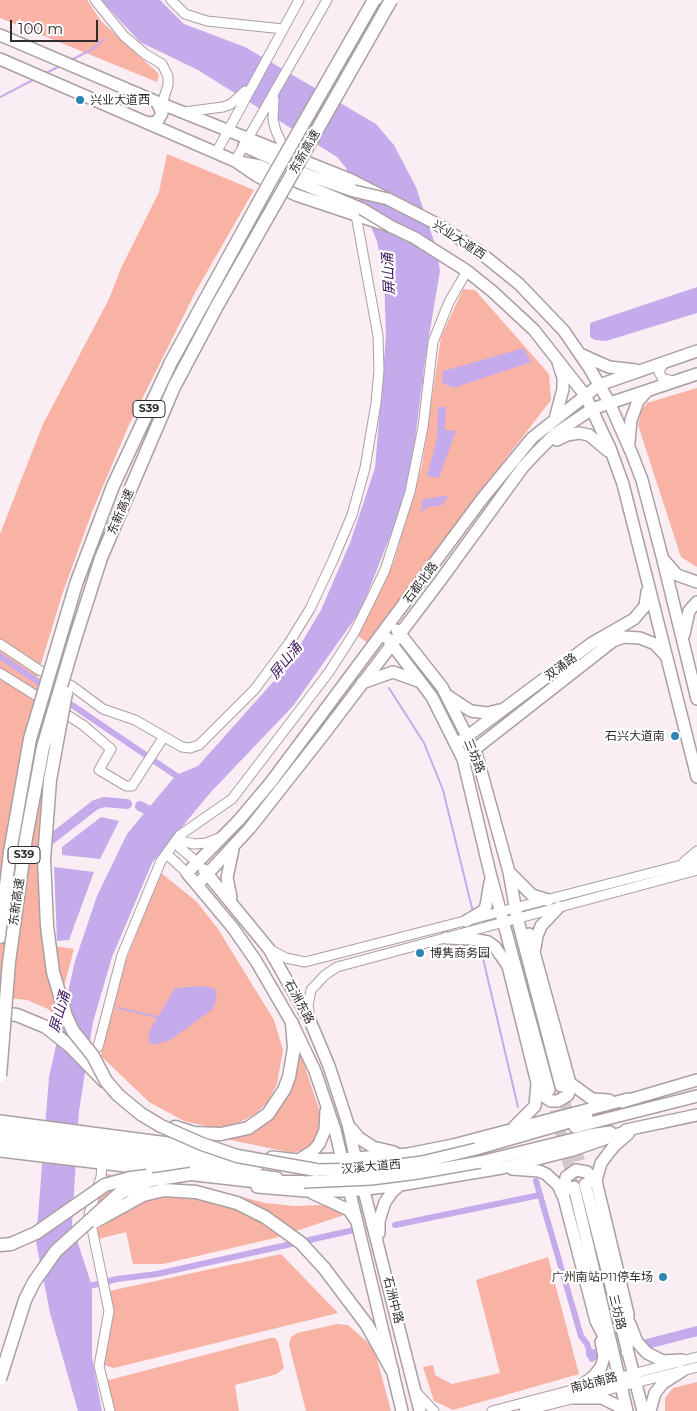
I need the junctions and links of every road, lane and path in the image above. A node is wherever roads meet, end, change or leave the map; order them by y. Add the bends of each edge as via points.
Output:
1 (95, 0) edge
2 (171, 0) edge
3 (300, 0) edge
4 (327, 0) edge
5 (374, 0) edge
6 (391, 0) edge
7 (283, 29) junction
8 (0, 35) edge
9 (0, 59) edge
10 (276, 90) junction
11 (241, 99) junction
12 (159, 103) junction
13 (181, 112) junction
14 (148, 123) junction
15 (228, 130) junction
16 (246, 142) junction
17 (216, 153) junction
18 (289, 154) junction
19 (235, 161) junction
20 (388, 198) junction
21 (361, 214) junction
22 (466, 271) junction
23 (697, 351) edge
24 (580, 353) junction
25 (555, 355) junction
26 (664, 362) junction
27 (640, 370) junction
28 (697, 374) edge
29 (673, 382) junction
30 (599, 385) junction
31 (648, 389) junction
32 (585, 394) junction
33 (609, 402) junction
34 (592, 409) junction
35 (555, 418) junction
36 (532, 438) junction
37 (536, 453) junction
38 (632, 454) junction
39 (613, 457) junction
40 (637, 469) junction
41 (619, 474) junction
42 (664, 560) junction
43 (429, 573) junction
44 (647, 580) junction
45 (440, 581) junction
46 (697, 582) edge
47 (697, 602) edge
48 (390, 623) junction
49 (383, 633) junction
50 (400, 634) junction
51 (74, 639) junction
52 (683, 641) junction
53 (392, 643) junction
54 (0, 644) edge
55 (666, 656) junction
56 (0, 673) edge
57 (420, 682) junction
58 (361, 684) junction
59 (341, 688) junction
60 (444, 690) junction
61 (354, 694) junction
62 (432, 697) junction
63 (697, 699) edge
64 (506, 708) junction
65 (467, 736) junction
66 (163, 738) junction
67 (456, 745) junction
68 (474, 749) junction
69 (690, 751) junction
70 (463, 759) junction
71 (697, 765) edge
72 (697, 777) edge
73 (239, 820) junction
74 (250, 828) junction
75 (222, 837) junction
76 (233, 847) junction
77 (697, 851) edge
78 (10, 852) junction
79 (170, 857) dead end
80 (697, 860) edge
81 (198, 863) junction
82 (679, 870) junction
83 (697, 870) edge
84 (490, 872) junction
85 (509, 872) junction
86 (188, 873) junction
87 (208, 874) junction
88 (697, 876) edge
89 (198, 884) junction
90 (0, 885) edge
91 (548, 900) junction
92 (233, 902) junction
93 (559, 906) junction
94 (517, 912) junction
95 (503, 917) junction
96 (246, 920) junction
97 (466, 921) junction
98 (233, 928) junction
99 (447, 934) junction
100 (0, 937) edge
101 (269, 949) junction
102 (536, 955) junction
103 (331, 956) junction
104 (337, 967) junction
105 (0, 1014) edge
106 (292, 1023) junction
107 (311, 1023) junction
108 (98, 1047) dead end
109 (0, 1076) edge
110 (697, 1080) edge
111 (537, 1083) junction
112 (565, 1083) junction
113 (550, 1090) tunnel mouth
114 (118, 1096) junction
115 (697, 1096) edge
116 (628, 1099) junction
117 (340, 1100) junction
118 (327, 1104) junction
119 (697, 1116) edge
120 (0, 1121) edge
121 (348, 1124) junction
122 (633, 1129) junction
123 (0, 1130) edge
124 (507, 1130) junction
125 (522, 1136) junction
126 (36, 1140) junction
127 (0, 1141) edge
128 (0, 1149) edge
129 (408, 1154) junction
130 (390, 1156) junction
131 (355, 1158) junction
132 (341, 1159) junction
133 (298, 1160) junction
134 (102, 1164) junction
135 (502, 1168) junction
136 (316, 1170) junction
137 (191, 1174) junction
138 (585, 1185) junction
139 (305, 1186) junction
140 (397, 1186) junction
141 (364, 1190) junction
142 (350, 1191) junction
143 (564, 1197) junction
144 (358, 1224) junction
145 (74, 1233) junction
146 (378, 1243) junction
147 (6, 1245) edge
148 (363, 1245) junction
149 (628, 1314) junction
150 (596, 1321) junction
151 (627, 1352) junction
152 (613, 1354) junction
153 (697, 1356) edge
154 (682, 1366) junction
155 (697, 1367) edge
156 (392, 1370) junction
157 (634, 1378) junction
158 (0, 1379) edge
159 (619, 1382) junction
160 (416, 1392) junction
161 (576, 1393) junction
162 (110, 1411) edge
163 (402, 1411) edge
164 (420, 1411) edge
165 (434, 1411) edge
166 (492, 1411) edge
167 (524, 1411) edge
168 (625, 1411) edge
169 (644, 1411) edge
170 (650, 1411) edge

1 - 12 street via 124,36 162,64 168,85
2 - 7 street via 186,14 207,21
3 - 7 street
4 - 10 street
5 - 78 highway, 东新高速 / S39, bridge via 270,180 171,362 113,486 76,584 30,739
6 - 51 highway, 东新高速 / S39, bridge via 174,387 101,558
7 - 11 street via 256,79
8 - 12 main road, 兴业大道西
9 - 14 main road
10 - 16 street
10 - 18 street via 274,120 280,142
11 - 13 street via 223,107
11 - 15 street
12 - 13 main road, 兴业大道西
12 - 14 main road via 162,113 156,122
13 - 15 main road, 兴业大道西
14 - 17 main road
15 - 16 main road, 兴业大道西
15 - 17 street
16 - 18 main road, 兴业大道西
16 - 19 street
16 - 20 main road, bridge via 308,175 354,191
17 - 19 main road
18 - 20 main road, 兴业大道西, bridge
19 - 21 main road, 兴业大道西 via 260,166
20 - 24 main road, 兴业大道西 via 477,250 519,284 564,331
21 - 22 main road, 兴业大道西, bridge via 392,227
21 - 66 street via 378,336 379,370 364,468 352,515 310,609 255,689 199,744 182,747
22 - 25 main road, 兴业大道西 via 514,311
22 - 108 street via 433,342 423,427 410,492 388,561 352,636 329,672 232,799 180,835 161,861 122,956
23 - 26 main road, 石都北路
24 - 27 main road via 609,367
24 - 30 main road, 兴业大道西
25 - 32 main road, 兴业大道西
25 - 35 main road via 563,378
26 - 27 main road, 石都北路
26 - 29 street via 659,372 662,378
27 - 30 main road, 石都北路
28 - 29 main road, 石都北路
29 - 31 main road, 石都北路
30 - 32 main road, 石都北路
30 - 33 main road
31 - 33 main road, 石都北路
31 - 38 main road via 638,401 628,432
32 - 34 main road
32 - 35 main road, 石都北路
33 - 34 main road, 石都北路
33 - 38 main road
34 - 37 main road, 石都北路 via 555,434
34 - 39 main road
35 - 36 main road, 石都北路
36 - 37 main road via 540,437 542,440
36 - 43 main road, 石都北路 via 482,499
37 - 39 main road via 567,435 579,433 590,435 602,443
37 - 45 main road, 石都北路
38 - 40 main road
39 - 41 main road
40 - 41 main road via 624,465
40 - 42 main road
41 - 44 main road
42 - 46 main road via 677,575
42 - 52 main road
43 - 45 main road via 428,581 432,584
43 - 48 main road, 石都北路
44 - 55 main road
44 - 64 main road, 双涌路 via 645,606 634,619 592,643
45 - 50 main road, 石都北路
47 - 52 main road via 686,619
48 - 49 main road, 石都北路
48 - 50 main road, 三坊路
49 - 53 main road, 三坊路
49 - 59 main road, 石都北路
50 - 53 main road, 石都北路
50 - 60 main road, 三坊路
51 - 109 highway, 东新高速 / S39, bridge via 43,748 26,838 9,962
51 - 114 highway, bridge via 46,816 47,926 53,972 66,1016
52 - 63 main road
53 - 57 main road, 三坊路
53 - 58 main road, 石都北路
54 - 66 street via 39,670 72,686 103,709 135,720
55 - 68 main road, 双涌路 via 655,644 640,638 624,637 613,641
55 - 69 main road
56 - 66 street via 84,725 111,749 99,770 126,786 132,786
57 - 58 main road via 394,672
57 - 62 main road, 三坊路
58 - 61 main road, 石都北路
59 - 61 main road via 350,684
59 - 73 main road, 石都北路
60 - 62 main road via 433,685 429,691
60 - 64 main road via 471,711 488,713
60 - 65 main road, 三坊路
61 - 74 main road, 石都北路
62 - 67 main road, 三坊路
64 - 65 main road, 双涌路
65 - 67 main road, 双涌路
65 - 68 main road, 三坊路
67 - 70 main road, 三坊路
68 - 70 main road, 双涌路
68 - 85 main road, 三坊路
69 - 71 main road
69 - 72 main road
70 - 84 main road, 三坊路
73 - 74 main road via 238,827
73 - 75 main road, 石都北路
74 - 76 main road, 石都北路
75 - 81 main road, 石都北路
75 - 81 street, 石洲东路 via 180,844
76 - 87 main road, 石都北路
76 - 92 main road via 227,878
77 - 82 street
78 - 90 highway
78 - 100 highway, 东新高速 / S39
79 - 86 street, 石洲东路
80 - 82 street
81 - 86 main road, 石都北路
81 - 87 main road, 石洲东路
82 - 83 street
82 - 88 street
82 - 91 street
82 - 93 street
84 - 95 main road, 三坊路
84 - 97 main road via 490,894 486,906
85 - 91 main road via 526,892
85 - 94 main road, 三坊路
86 - 89 main road, 石洲东路
87 - 89 main road, 石都北路
87 - 92 main road, 石洲东路
89 - 98 main road, 石洲东路
91 - 94 street
92 - 96 main road, 石洲东路
93 - 94 street
93 - 102 main road via 539,931
94 - 95 street
94 - 102 main road
94 - 112 main road, 三坊路
95 - 97 street
95 - 99 street
95 - 113 main road, 三坊路
96 - 98 main road via 236,916 232,920
96 - 101 main road, 石洲东路
97 - 99 street
98 - 106 main road, 石洲东路
99 - 103 street
99 - 104 street
99 - 111 main road via 482,940 501,954 508,966
101 - 103 street via 295,961
101 - 107 main road, 石洲东路
102 - 112 main road
103 - 104 street via 331,964
104 - 107 street via 311,990 308,1006
105 - 114 highway, bridge via 16,1015 40,1023 71,1047
106 - 114 highway, bridge via 292,1062 284,1090 268,1114 240,1131 212,1135 186,1131
106 - 118 main road, 石洲东路
107 - 117 main road, 石洲东路
110 - 116 main road, 汉溪大道西
111 - 112 main road via 543,1096 551,1101 568,1095
111 - 124 main road via 535,1106 519,1124
112 - 116 main road via 592,1099
114 - 136 highway, bridge via 141,1114 202,1144 256,1160
115 - 125 main road via 579,1127
116 - 124 main road
116 - 125 main road, 汉溪大道西 via 597,1114
117 - 118 main road via 337,1106
117 - 121 main road, 石洲东路
118 - 132 main road, 石洲东路
118 - 133 main road via 322,1138 313,1151
119 - 122 main road, 汉溪大道西
120 - 126 main road
121 - 129 main road via 359,1138 373,1147
121 - 131 main road, 石洲东路
122 - 135 main road via 573,1150
122 - 138 main road via 607,1154
122 - 139 main road, 汉溪大道西, bridge via 590,1135 480,1162 418,1173
123 - 126 main road
124 - 129 main road
125 - 136 main road, 汉溪大道西, bridge via 422,1162 378,1168
126 - 127 main road
126 - 128 main road
126 - 133 main road via 86,1131
126 - 134 main road via 85,1162
126 - 136 main road, 汉溪大道西, bridge
126 - 139 main road, 汉溪大道西
129 - 130 main road
130 - 131 main road
130 - 140 main road via 380,1163 379,1176 384,1182
131 - 132 main road
131 - 141 main road, 石洲东路
132 - 133 main road
132 - 142 main road, 石洲东路
134 - 139 main road via 228,1183
134 - 162 street via 89,1214 107,1298 108,1311 99,1366
135 - 140 main road
135 - 143 main road via 546,1174 554,1180
137 - 139 highway
137 - 145 highway, bridge via 162,1177 129,1188
137 - 147 highway, bridge via 130,1178 105,1185 36,1233
138 - 143 main road via 592,1176 583,1170 572,1172 564,1181
138 - 149 main road
138 - 151 main road, 三坊路
138 - 152 main road, 三坊路
139 - 142 main road
139 - 144 main road via 348,1210
140 - 141 main road
140 - 146 main road via 383,1208
141 - 142 main road
141 - 146 main road, 石洲中路
142 - 144 main road, 石洲中路
143 - 150 main road
144 - 148 main road, 石洲中路
145 - 156 highway, bridge via 143,1195 164,1190 185,1190 228,1200 265,1217 301,1243 367,1326
145 - 158 highway, bridge via 34,1282
146 - 148 main road
146 - 160 main road, 石洲中路
148 - 156 main road, 石洲中路
149 - 151 main road
149 - 154 main road via 633,1334 647,1353
150 - 152 main road
150 - 161 main road via 604,1352 603,1362
151 - 157 main road, 三坊路
152 - 159 main road, 三坊路
153 - 154 street, 南站南路
154 - 155 street, 南站南路
154 - 157 street, 南站南路
154 - 170 main road via 655,1393
156 - 163 main road, 石洲中路
157 - 159 street, 南站南路
157 - 169 main road, 三坊路
159 - 161 street, 南站南路
159 - 168 main road, 三坊路
160 - 164 main road, 石洲中路
160 - 165 street
161 - 166 street, 南站南路
161 - 167 street, 南站南路
161 - 168 main road via 602,1398

